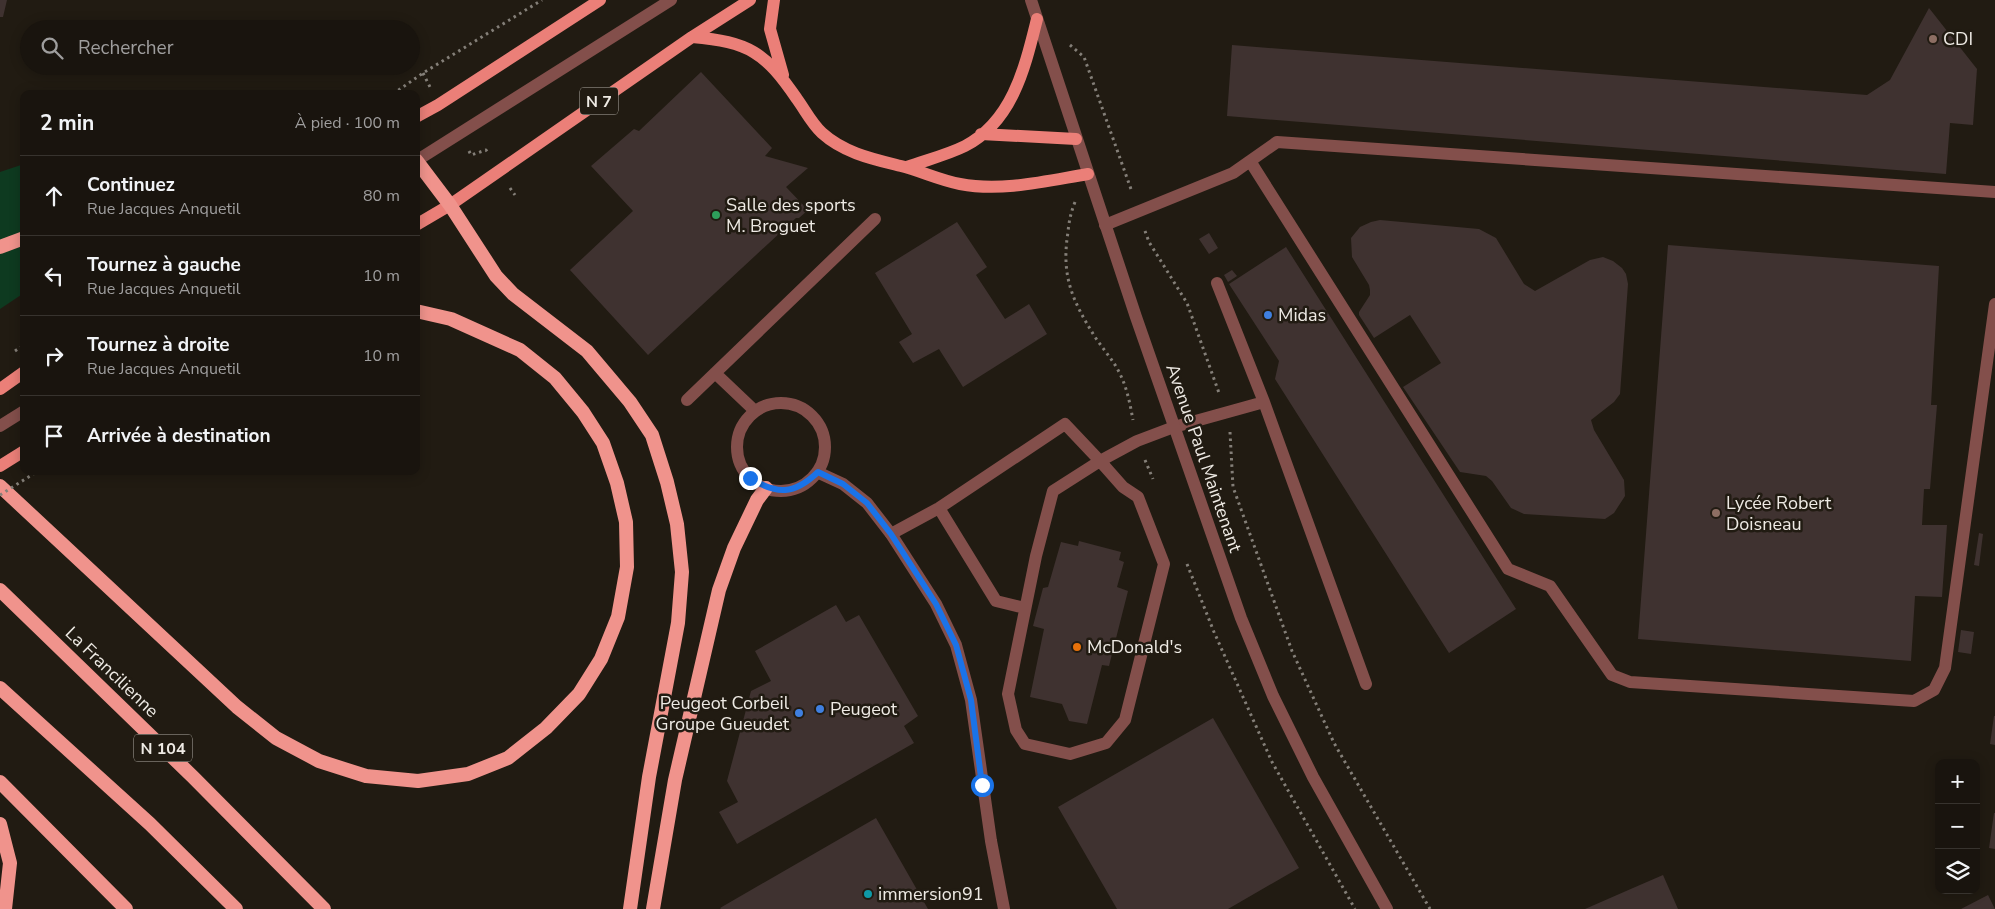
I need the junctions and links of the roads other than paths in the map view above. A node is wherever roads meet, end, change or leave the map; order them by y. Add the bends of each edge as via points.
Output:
1 (600, 0) edge
2 (672, 0) edge
3 (750, 0) edge
4 (774, 0) edge
5 (1031, 0) edge
6 (1038, 19) junction
7 (692, 37) junction
8 (786, 82) junction
9 (420, 115) edge
10 (981, 134) junction
11 (1076, 138) junction
12 (420, 158) edge
13 (1250, 162) junction
14 (420, 165) edge
15 (907, 167) junction
16 (1088, 174) junction
17 (1995, 192) edge
18 (450, 206) junction
19 (875, 219) dead end
20 (420, 223) edge
21 (1105, 225) junction
22 (20, 240) edge
23 (0, 247) edge
24 (1217, 283) dead end
25 (1995, 304) edge
26 (420, 312) edge
27 (715, 373) junction
28 (20, 375) edge
29 (4, 386) edge
30 (687, 400) dead end
31 (1264, 402) junction
32 (755, 411) junction
33 (20, 414) edge
34 (0, 426) edge
35 (1174, 427) junction
36 (20, 454) edge
37 (1100, 461) junction
38 (0, 466) edge
39 (818, 472) junction
40 (0, 486) edge
41 (766, 488) junction
42 (939, 508) junction
43 (891, 534) junction
44 (0, 590) edge
45 (1025, 608) junction
46 (1366, 684) dead end
47 (0, 688) edge
48 (0, 782) edge
49 (0, 824) edge
50 (6, 909) edge
51 (126, 909) edge
52 (236, 909) edge
53 (324, 909) edge
54 (630, 909) edge
55 (652, 909) edge
56 (1004, 909) edge
57 (1387, 909) edge

1 - 9 main road
2 - 12 street
3 - 7 main road, N 7
4 - 8 main road via 770,29
5 - 6 street, Avenue Paul Maintenant
6 - 10 main road via 1024,72 1014,95
6 - 11 street, Avenue Paul Maintenant
7 - 8 main road via 744,46 766,59
7 - 18 main road, N 7
8 - 15 main road via 820,132 831,141 843,149
10 - 11 main road
10 - 15 main road via 965,145
11 - 16 street, Avenue Paul Maintenant
13 - 17 street via 1277,142
13 - 21 street via 1233,173
13 - 25 street via 1508,569 1550,586 1612,675 1630,682 1914,700 1934,690 1945,668
14 - 18 highway
15 - 16 main road via 934,178 994,187
16 - 21 street, Avenue Paul Maintenant
18 - 20 main road, N 7
18 - 54 highway via 496,276 513,294 588,351 630,402 652,434 669,490 677,524 682,572 678,623 649,777
19 - 27 street
21 - 35 street, Avenue Paul Maintenant
22 - 23 highway
24 - 31 street
26 - 40 highway via 451,319 520,350 555,378 603,443 617,482 626,522 626,567 618,617 601,659 579,694 546,728 508,758 468,774 418,782 366,776 319,762 276,738 237,707
27 - 30 street
27 - 32 street
28 - 29 main road
31 - 35 street
31 - 46 street
32 - 39 street via 769,404 784,402 799,406 812,415 821,427 825,442 824,458
32 - 41 street via 742,425 738,444 740,462 750,478
33 - 34 street
35 - 37 street via 1137,441
35 - 57 street, Avenue Paul Maintenant via 1241,618 1273,696 1313,777
36 - 38 main road
37 - 42 street via 1065,424
37 - 45 street via 1053,491
37 - 45 street via 1123,487 1138,497 1164,564 1125,720 1106,744 1070,754 1025,744 1016,730 1008,694
39 - 41 street via 795,489 780,491
39 - 43 street via 843,484 867,503
41 - 55 highway via 734,548 719,590 675,780
42 - 43 street
42 - 45 street via 996,601
43 - 56 street via 936,604 956,645 971,700
44 - 53 highway, La Francilienne / N 104
47 - 52 highway via 150,824
48 - 51 highway
49 - 50 highway via 10,863

